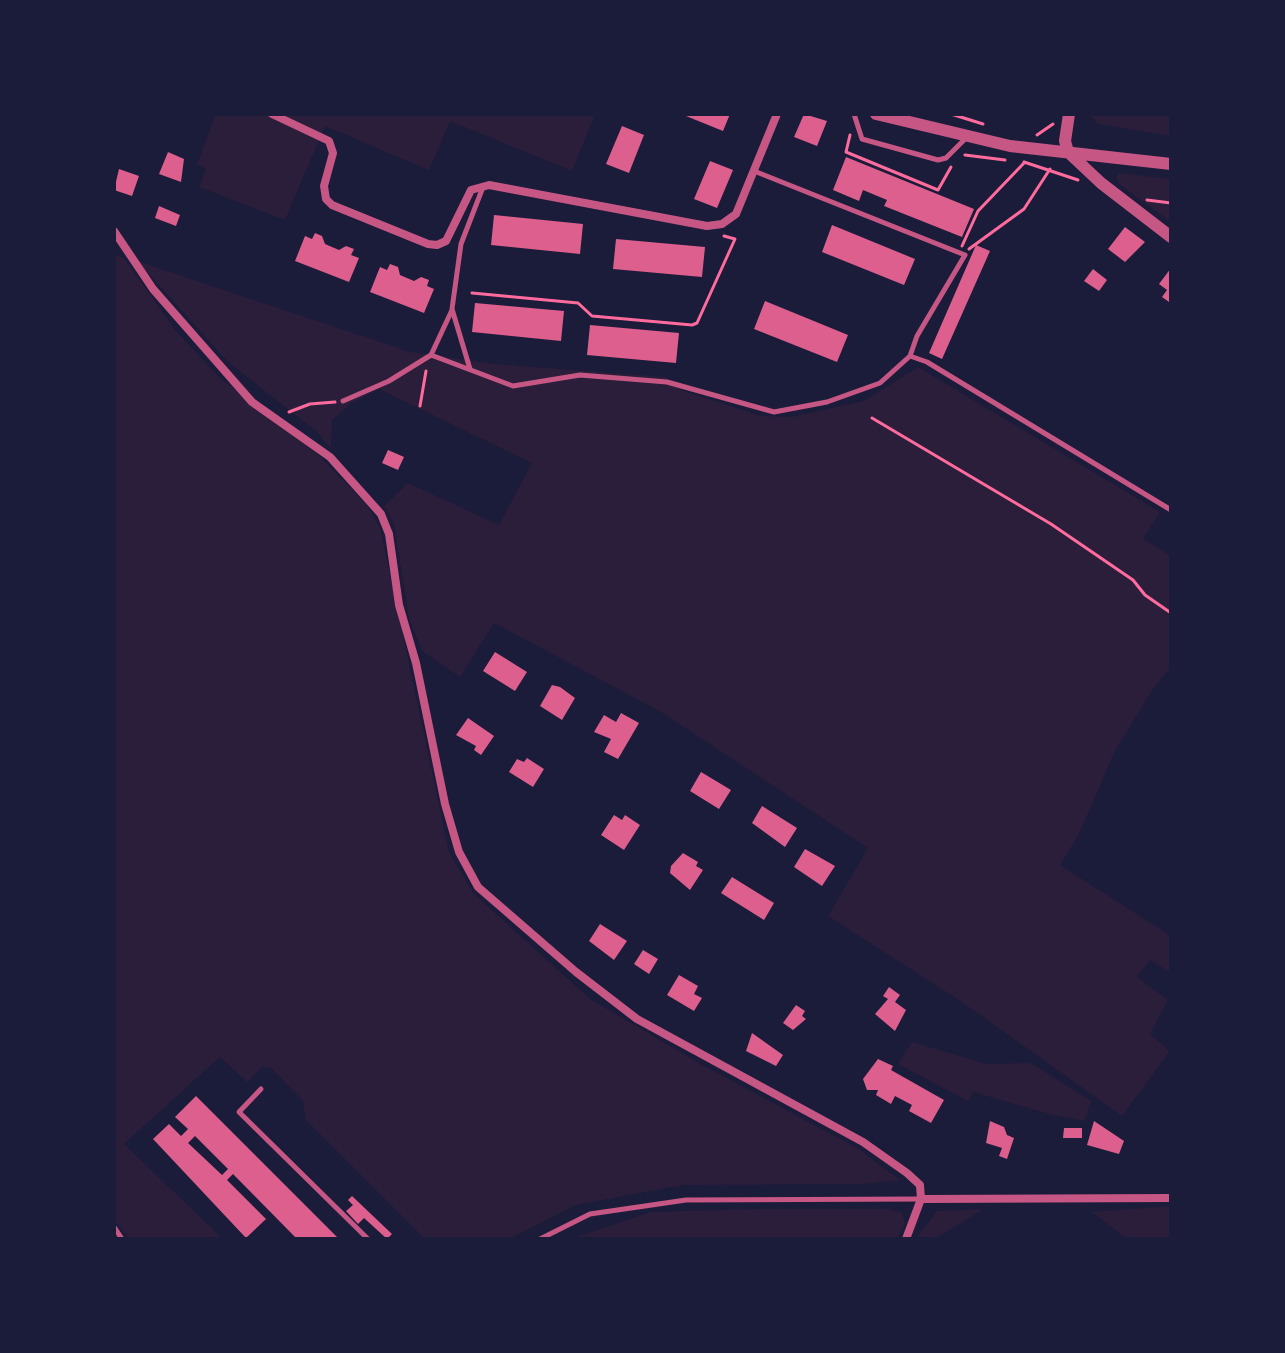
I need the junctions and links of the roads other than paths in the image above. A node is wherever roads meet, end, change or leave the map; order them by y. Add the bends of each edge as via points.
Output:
1 (272, 114) edge
2 (777, 114) edge
3 (854, 114) edge
4 (876, 114) edge
5 (1064, 115) edge
6 (966, 138) junction
7 (1068, 152) junction
8 (1171, 164) edge
9 (754, 171) junction
10 (483, 187) junction
11 (114, 231) edge
12 (1171, 237) edge
13 (452, 309) junction
14 (431, 355) junction
15 (910, 356) junction
16 (470, 369) junction
17 (343, 401) road end
18 (1171, 510) edge
19 (261, 1089) dead end
20 (1171, 1198) edge
21 (921, 1199) junction
22 (114, 1227) edge
23 (122, 1239) edge
24 (368, 1239) edge
25 (540, 1239) edge
26 (906, 1239) edge

1 - 10 street via 329,141 333,153 324,186 332,205 428,244 446,241 466,197
2 - 9 street
3 - 6 lane via 862,139 938,160
4 - 6 street
5 - 7 street
6 - 7 street
7 - 8 street
7 - 12 street
9 - 10 street via 736,214 715,226
9 - 15 lane via 962,254
10 - 13 lane via 461,244
11 - 21 street via 153,289 252,402 330,457 381,514 445,804 459,852 478,887 637,1019 863,1142 920,1185
13 - 14 lane
13 - 16 lane
14 - 16 lane
14 - 17 lane
15 - 16 lane via 860,393 774,412 678,384 580,375 513,386
15 - 18 lane
19 - 24 lane via 239,1112
20 - 21 street
21 - 25 lane via 686,1200 590,1214
21 - 26 street
22 - 23 lane

